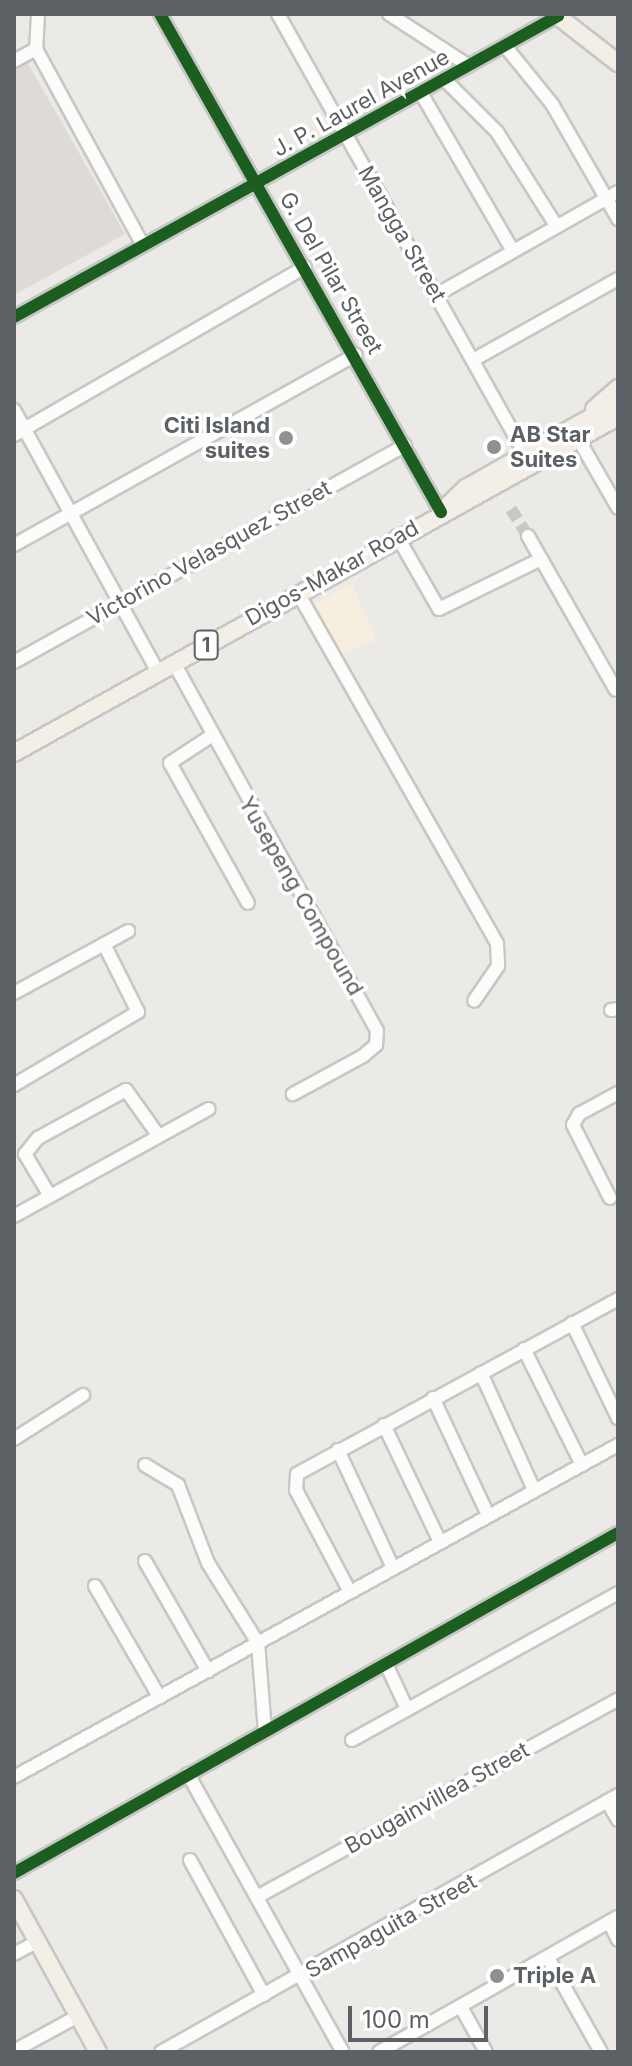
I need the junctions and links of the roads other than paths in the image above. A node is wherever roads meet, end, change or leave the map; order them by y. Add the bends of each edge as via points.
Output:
1 (38, 14) edge
2 (160, 14) edge
3 (278, 14) edge
4 (389, 14) edge
5 (556, 15) edge
6 (505, 46) junction
7 (36, 49) junction
8 (14, 61) edge
9 (618, 63) edge
10 (469, 66) junction
11 (445, 80) junction
12 (421, 93) junction
13 (345, 134) junction
14 (256, 183) junction
15 (612, 196) edge
16 (618, 219) edge
17 (557, 227) junction
18 (143, 245) junction
19 (513, 251) junction
20 (305, 267) junction
21 (618, 279) edge
22 (436, 295) junction
23 (14, 317) edge
24 (356, 355) junction
25 (473, 360) junction
26 (618, 388) edge
27 (618, 402) edge
28 (14, 410) edge
29 (618, 417) edge
30 (618, 428) edge
31 (19, 432) edge
32 (578, 432) junction
33 (405, 445) junction
34 (525, 454) junction
35 (618, 508) edge
36 (441, 512) junction
37 (71, 513) junction
38 (397, 536) junction
39 (528, 536) tunnel mouth
40 (14, 545) edge
41 (541, 559) junction
42 (298, 593) junction
43 (120, 602) junction
44 (14, 662) edge
45 (174, 663) junction
46 (158, 672) junction
47 (616, 690) edge
48 (211, 736) junction
49 (14, 753) edge
50 (248, 903) dead end
51 (128, 931) dead end
52 (104, 944) junction
53 (14, 993) edge
54 (474, 1001) dead end
55 (14, 1085) edge
56 (618, 1093) edge
57 (293, 1094) dead end
58 (209, 1109) dead end
59 (158, 1135) junction
60 (19, 1149) edge
61 (50, 1196) junction
62 (610, 1198) dead end
63 (14, 1216) edge
64 (618, 1300) edge
65 (572, 1323) junction
66 (524, 1349) junction
67 (481, 1373) junction
68 (83, 1395) dead end
69 (433, 1398) junction
70 (618, 1418) edge
71 (384, 1425) junction
72 (14, 1439) edge
73 (618, 1445) edge
74 (338, 1450) junction
75 (145, 1465) dead end
76 (582, 1465) junction
77 (534, 1490) junction
78 (488, 1515) junction
79 (618, 1533) edge
80 (440, 1542) junction
81 (145, 1561) dead end
82 (393, 1568) junction
83 (95, 1586) dead end
84 (350, 1592) junction
85 (618, 1593) edge
86 (258, 1643) junction
87 (386, 1664) junction
88 (208, 1671) junction
89 (160, 1698) junction
90 (618, 1699) edge
91 (407, 1709) junction
92 (265, 1732) junction
93 (352, 1740) dead end
94 (188, 1774) junction
95 (14, 1777) edge
96 (613, 1798) edge
97 (618, 1820) edge
98 (190, 1860) dead end
99 (14, 1873) edge
100 (257, 1897) junction
101 (14, 1899) edge
102 (614, 1920) edge
103 (618, 1940) edge
104 (37, 1942) junction
105 (14, 1954) edge
106 (548, 1958) junction
107 (300, 1976) junction
108 (264, 1995) junction
109 (461, 2007) junction
110 (78, 2016) junction
111 (14, 2051) edge
112 (98, 2052) edge
113 (161, 2052) edge
114 (343, 2052) edge
115 (379, 2052) edge
116 (486, 2052) edge
117 (601, 2052) edge

1 - 7 street
2 - 14 street, G. Del Pilar Street
3 - 13 street, Mangga Street
4 - 10 street
5 - 6 street, J. P. Laurel Avenue
5 - 9 main road
6 - 10 street, J. P. Laurel Avenue
6 - 15 street via 552,104
7 - 8 street
7 - 18 street
10 - 11 street, J. P. Laurel Avenue
11 - 12 street, J. P. Laurel Avenue
11 - 17 street via 497,132
12 - 13 street, J. P. Laurel Avenue
12 - 19 street
13 - 14 street, J. P. Laurel Avenue
13 - 22 street, Mangga Street
14 - 18 street, J. P. Laurel Avenue
14 - 20 street, G. Del Pilar Street
15 - 16 street
15 - 17 street
17 - 19 street
18 - 23 street, J. P. Laurel Avenue
19 - 22 street
20 - 24 street, G. Del Pilar Street
20 - 31 street
21 - 25 street
22 - 25 street, Mangga Street
24 - 33 street, G. Del Pilar Street
24 - 37 street
25 - 34 street, Mangga Street
26 - 32 main road, Digos-Makar Road / 1
27 - 32 main road, Digos-Makar Road / 1
28 - 31 street
29 - 32 main road, Digos-Makar Road / 1
30 - 32 main road, Digos-Makar Road / 1
31 - 37 street
32 - 34 main road, Digos-Makar Road / 1
32 - 35 street
32 - 36 main road, Digos-Makar Road / 1
33 - 36 street, G. Del Pilar Street
33 - 43 street, Victorino Velasquez Street
34 - 36 main road, Digos-Makar Road / 1 via 466,488
36 - 38 main road, Digos-Makar Road / 1
37 - 40 street
37 - 43 street
38 - 41 street via 439,609
38 - 42 main road, Digos-Makar Road / 1
39 - 41 street
41 - 47 street
42 - 45 main road, Digos-Makar Road / 1
42 - 54 street via 497,944 498,966
43 - 44 street, Victorino Velasquez Street
43 - 46 street
45 - 46 main road, Digos-Makar Road / 1
45 - 48 street, Yusepeng Compound
46 - 49 main road, Digos-Makar Road / 1
48 - 50 street via 170,763
48 - 57 street, Yusepeng Compound via 377,1031 376,1045 363,1056
51 - 52 street
52 - 53 street
52 - 55 street via 138,1012
56 - 62 street via 579,1114 573,1125
58 - 59 street
59 - 60 street via 126,1090
59 - 61 street
60 - 61 street
61 - 63 street
64 - 65 street
65 - 66 street
65 - 70 street
66 - 67 street
66 - 76 street
67 - 69 street
67 - 77 street
68 - 72 street
69 - 71 street
69 - 78 street
71 - 74 street
71 - 80 street
73 - 76 street
74 - 82 street
74 - 84 street via 294,1484
75 - 86 street via 178,1485 208,1563
76 - 77 street
77 - 78 street
78 - 80 street
79 - 87 street
80 - 82 street
81 - 88 street
82 - 84 street
83 - 89 street
84 - 86 street
85 - 91 street
86 - 88 street
86 - 92 street
87 - 91 street
87 - 92 street
88 - 89 street
89 - 95 street
90 - 100 street, Bougainvillea Street
91 - 93 street
92 - 94 street
94 - 99 street
94 - 100 street
96 - 97 street
96 - 107 street, Sampaguita Street
98 - 108 street
100 - 107 street
101 - 104 main road
102 - 103 street
102 - 106 street
104 - 105 street
104 - 110 main road
106 - 109 street
106 - 117 street
107 - 108 street, Sampaguita Street
107 - 114 street
108 - 113 street, Sampaguita Street
109 - 115 street
109 - 116 street
110 - 111 street
110 - 112 main road

